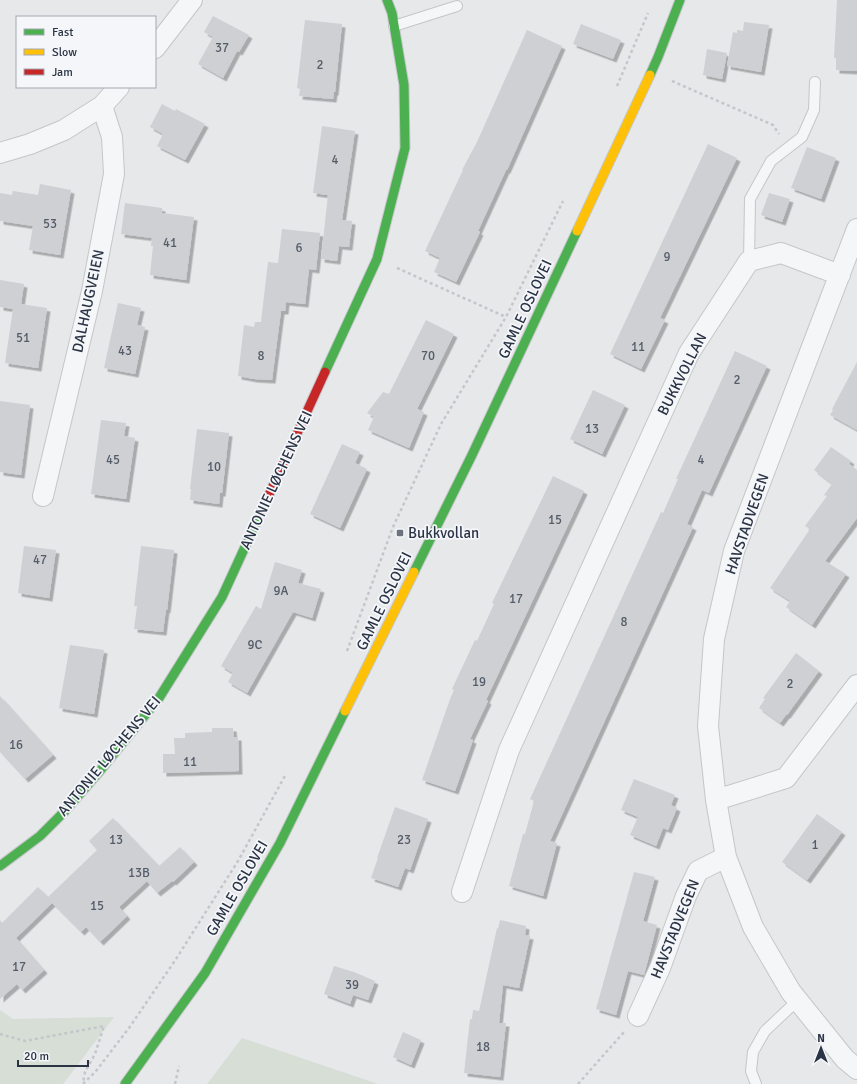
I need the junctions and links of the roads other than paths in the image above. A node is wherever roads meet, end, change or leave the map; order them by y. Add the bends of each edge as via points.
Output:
1 (192, 0) edge
2 (387, 0) edge
3 (680, 0) edge
4 (457, 6) dead end
5 (394, 26) junction
6 (156, 47) edge
7 (815, 82) dead end
8 (118, 88) edge
9 (102, 106) junction
10 (0, 153) edge
11 (857, 229) edge
12 (748, 261) junction
13 (840, 275) junction
14 (43, 496) dead end
15 (857, 685) edge
16 (716, 800) junction
17 (726, 857) junction
18 (2, 861) edge
19 (462, 892) dead end
20 (798, 1000) junction
21 (638, 1016) road end
22 (857, 1069) edge
23 (125, 1084) edge
24 (756, 1084) edge

1 - 6 street
2 - 5 street, ANTONIE LØCHENS VEI
3 - 23 street, GAMLE OSLOVEI via 658,57 476,448 280,843 205,972
4 - 5 lane
5 - 18 street, ANTONIE LØCHENS VEI via 404,85 405,148 377,259 222,597 159,698 99,772 40,836
7 - 12 lane via 814,110 802,137 771,161 750,200
8 - 9 street
9 - 10 street via 64,130
9 - 14 street, DALHAUGVEIEN via 112,137 114,174 92,291
11 - 13 street, HAVSTADVEGEN
12 - 13 street via 780,253
12 - 19 street, BUKKVOLLAN via 689,353 509,750
13 - 16 street, HAVSTADVEGEN via 734,552 714,639 708,726
15 - 16 street via 786,778
16 - 17 street, HAVSTADVEGEN
17 - 20 street, HAVSTADVEGEN via 753,927
17 - 21 street, HAVSTADVEGEN via 698,871
20 - 22 street, HAVSTADVEGEN
20 - 24 lane via 765,1031 753,1052 751,1071

